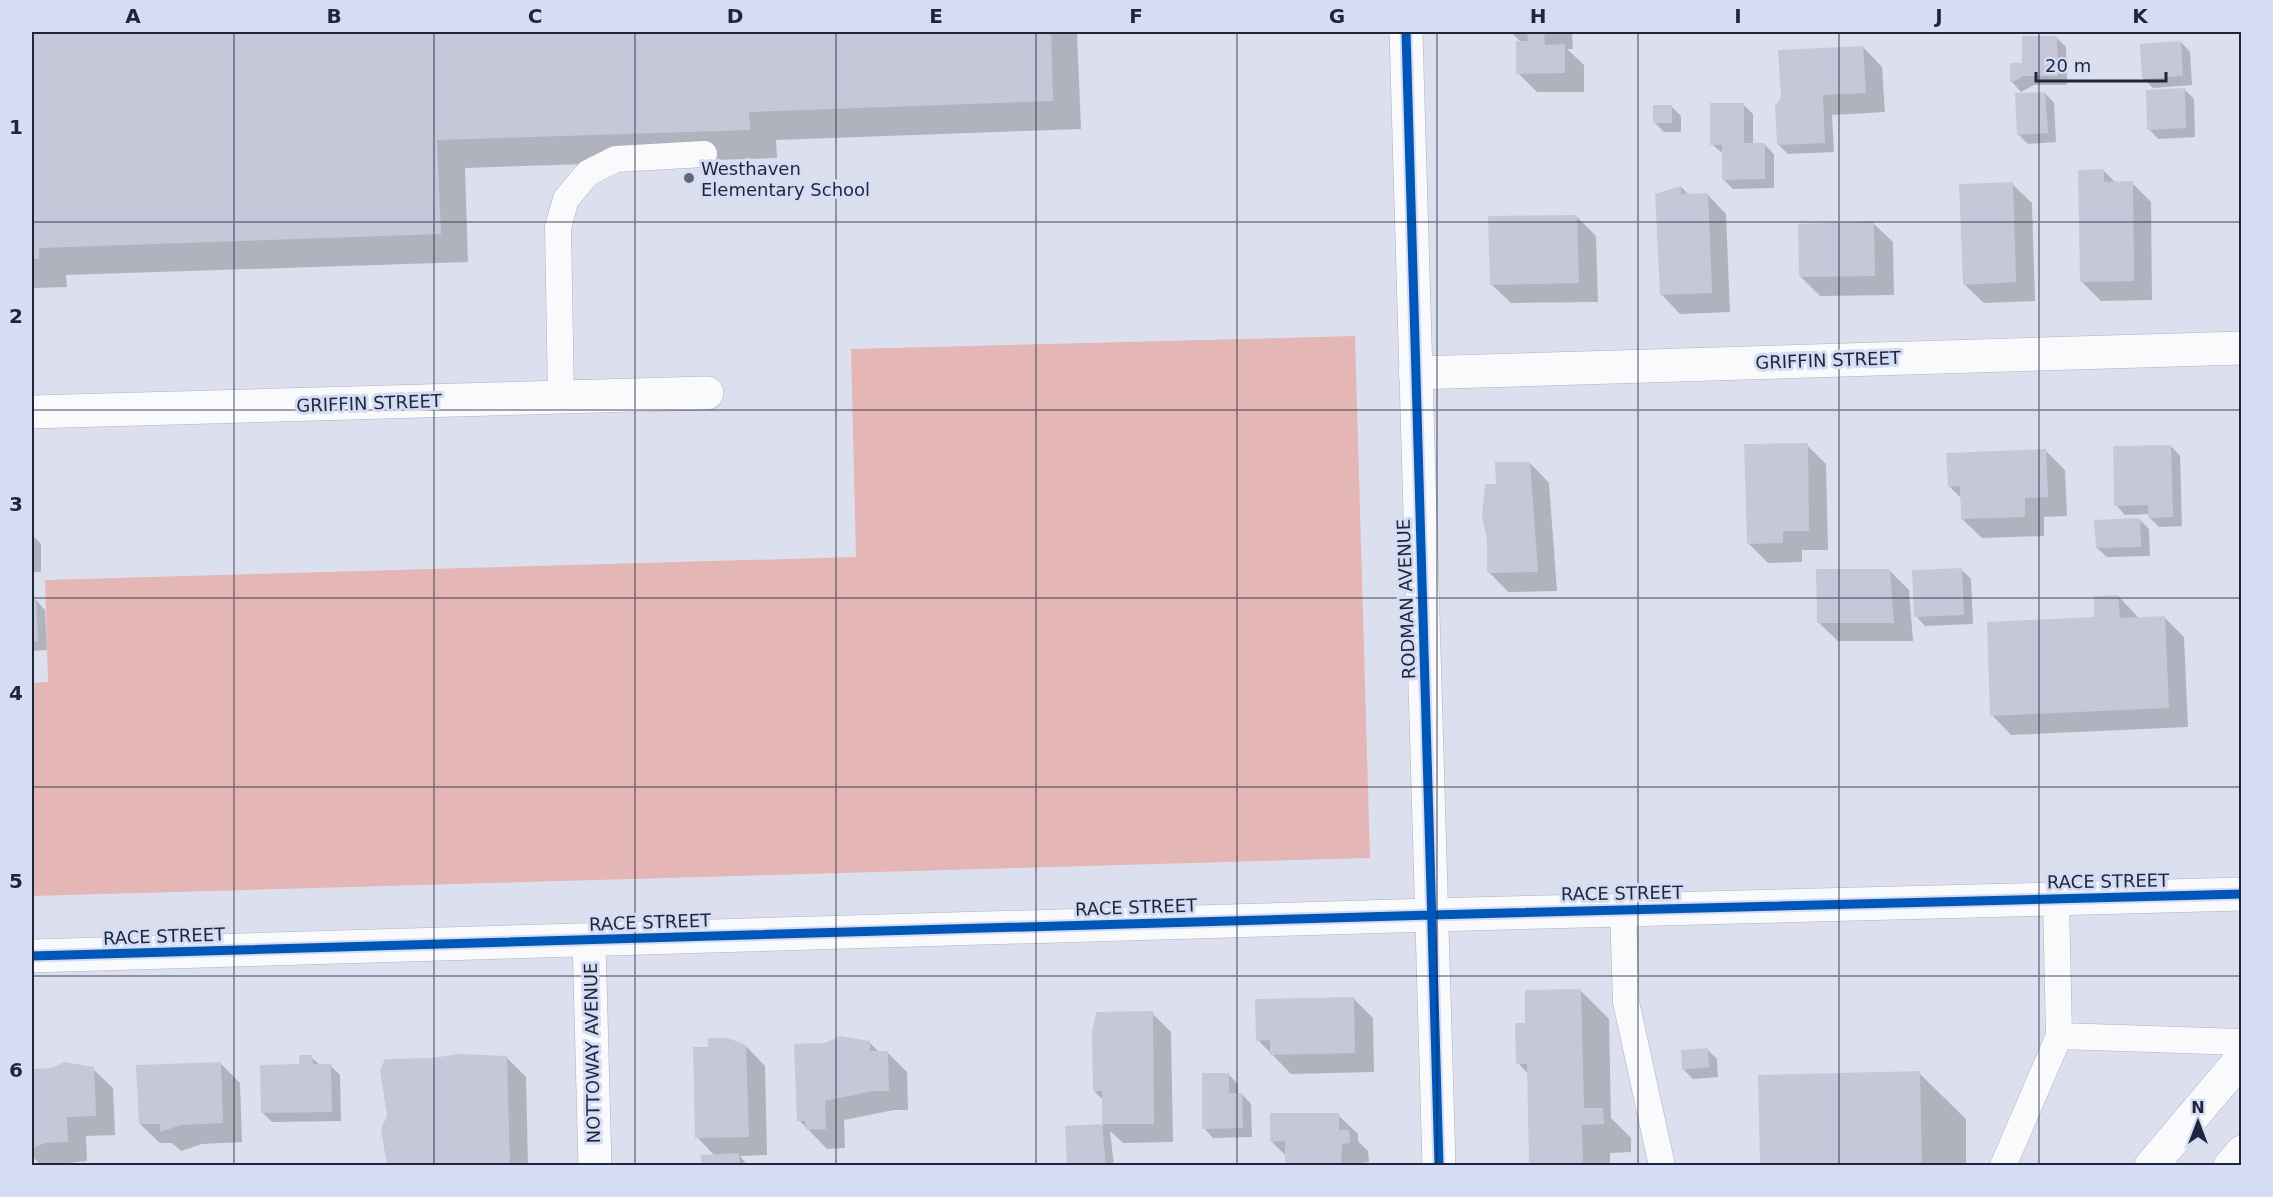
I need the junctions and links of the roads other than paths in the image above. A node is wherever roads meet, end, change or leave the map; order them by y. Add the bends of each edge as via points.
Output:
1 (1406, 32) edge
2 (704, 154) dead end
3 (2241, 348) edge
4 (1415, 373) junction
5 (706, 393) dead end
6 (561, 398) junction
7 (32, 412) edge
8 (2241, 894) edge
9 (2056, 898) junction
10 (1623, 909) junction
11 (1431, 915) junction
12 (590, 940) junction
13 (32, 957) edge
14 (2059, 1036) junction
15 (2241, 1042) edge
16 (2241, 1058) edge
17 (2241, 1152) edge
18 (595, 1166) edge
19 (1438, 1166) edge
20 (1662, 1166) edge
21 (2003, 1166) edge
22 (2151, 1166) edge
23 (2230, 1166) edge

1 - 4 street, RODMAN AVENUE
2 - 6 lane via 616,159 588,172 566,200 558,227
3 - 4 street, GRIFFIN STREET
4 - 11 street, RODMAN AVENUE
5 - 6 street, GRIFFIN STREET
6 - 7 street, GRIFFIN STREET
8 - 9 street, RACE STREET
9 - 10 street, RACE STREET
9 - 14 lane
10 - 11 street, RACE STREET
10 - 20 lane via 1626,1002
11 - 12 street, RACE STREET
11 - 19 street, RODMAN AVENUE
12 - 13 street, RACE STREET
12 - 18 street, NOTTOWAY AVENUE
14 - 15 lane
14 - 21 lane
16 - 22 street
17 - 23 street

